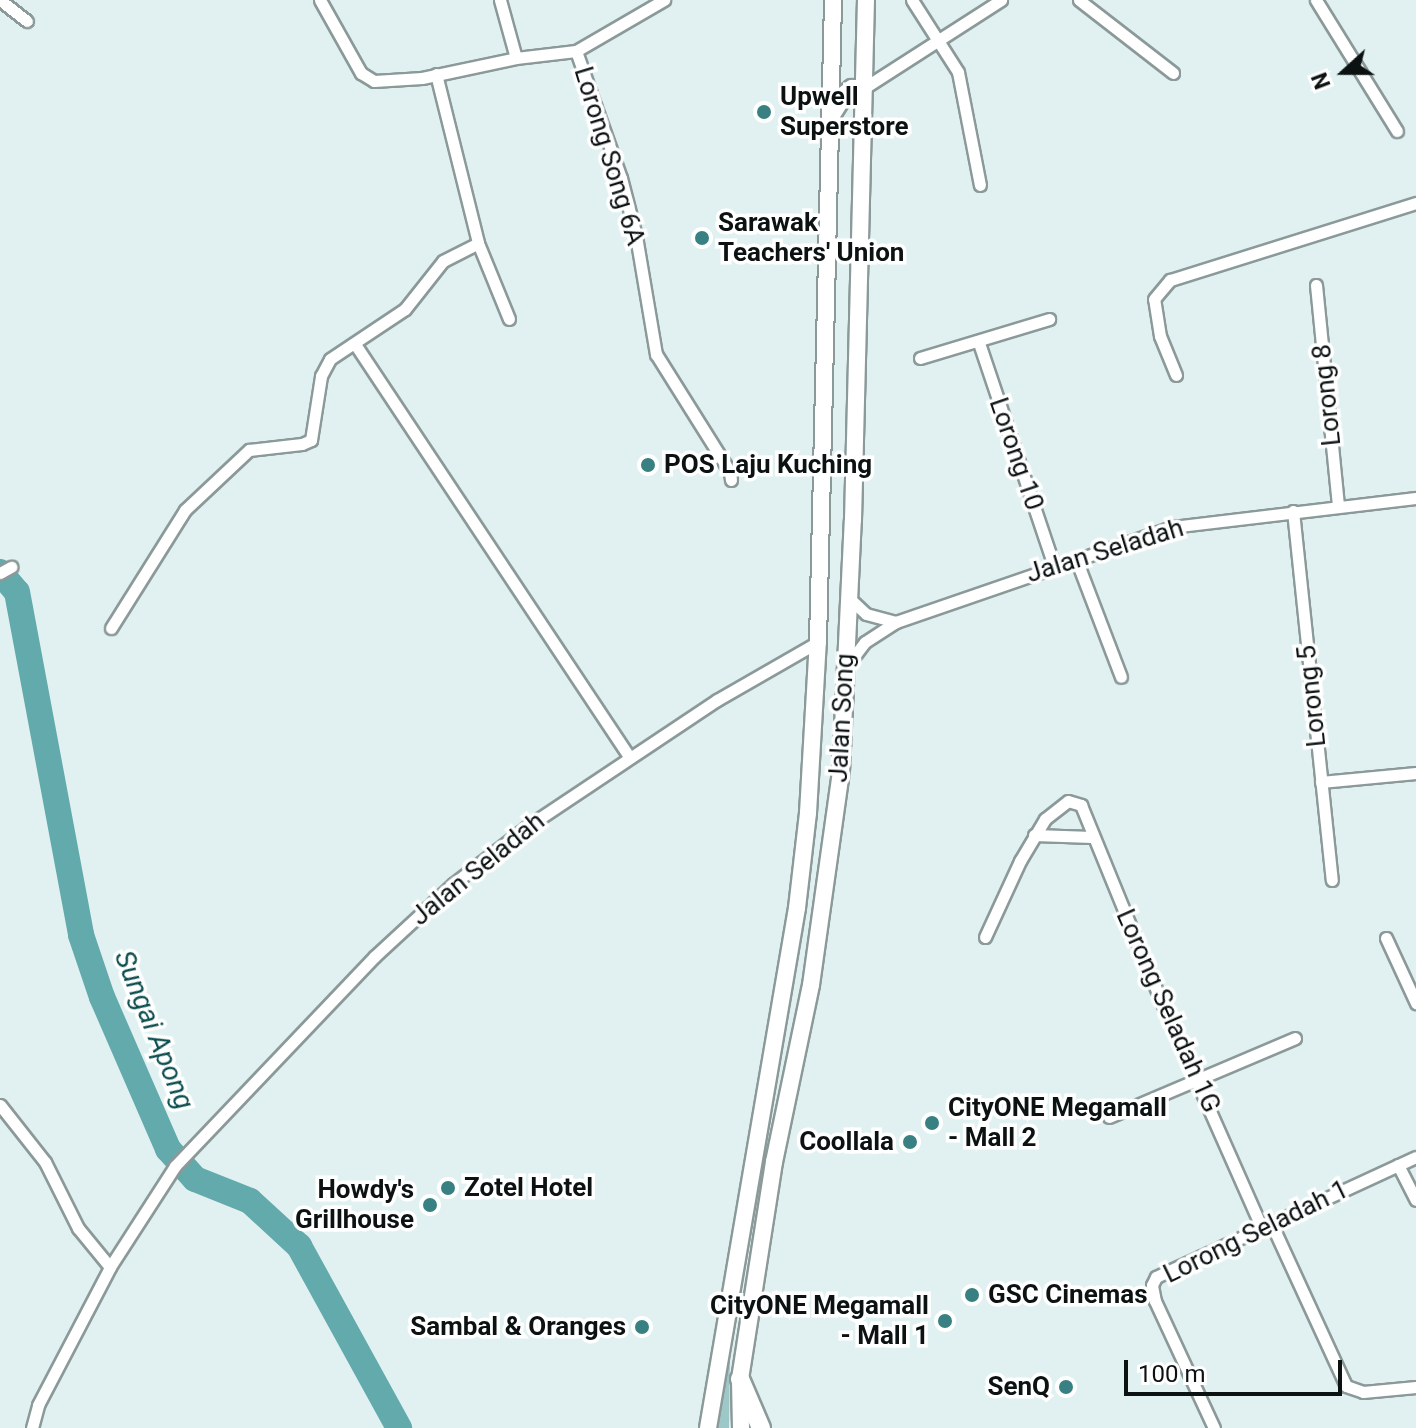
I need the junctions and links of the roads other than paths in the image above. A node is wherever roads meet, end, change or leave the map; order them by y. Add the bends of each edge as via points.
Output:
1 (0, 0) edge
2 (320, 0) edge
3 (500, 0) edge
4 (664, 0) edge
5 (833, 0) edge
6 (866, 0) edge
7 (912, 0) edge
8 (1001, 0) edge
9 (1079, 0) edge
10 (1316, 0) edge
11 (27, 21) dead end
12 (941, 40) junction
13 (576, 51) junction
14 (516, 58) junction
15 (1173, 73) dead end
16 (436, 74) junction
17 (864, 88) junction
18 (831, 116) junction
19 (1397, 131) dead end
20 (980, 185) dead end
21 (1416, 203) edge
22 (478, 243) junction
23 (1316, 285) dead end
24 (509, 319) dead end
25 (1049, 319) dead end
26 (979, 343) junction
27 (355, 344) junction
28 (920, 358) dead end
29 (1176, 375) dead end
30 (731, 480) dead end
31 (1416, 498) edge
32 (1338, 504) junction
33 (1293, 511) junction
34 (1076, 559) junction
35 (1054, 566) junction
36 (849, 598) junction
37 (896, 622) junction
38 (111, 628) dead end
39 (818, 642) junction
40 (845, 668) junction
41 (1121, 677) dead end
42 (629, 757) junction
43 (1416, 773) edge
44 (1321, 782) junction
45 (1034, 835) junction
46 (1092, 837) junction
47 (1332, 880) dead end
48 (985, 937) dead end
49 (1386, 938) dead end
50 (1416, 1003) edge
51 (1295, 1038) dead end
52 (1198, 1078) junction
53 (0, 1105) edge
54 (1109, 1117) dead end
55 (1416, 1157) edge
56 (1398, 1165) junction
57 (1416, 1200) edge
58 (1267, 1226) junction
59 (110, 1267) junction
60 (740, 1379) junction
61 (1416, 1387) edge
62 (32, 1428) edge
63 (708, 1428) edge
64 (741, 1428) edge
65 (761, 1428) edge
66 (1214, 1428) edge

1 - 11 street
2 - 16 street via 361,73 374,81
3 - 14 street
4 - 13 street
5 - 18 main road, Jalan Song
6 - 17 main road, Jalan Song
7 - 12 street
8 - 12 street
9 - 15 street
10 - 19 street
12 - 17 street
12 - 20 street via 958,72
13 - 14 street
13 - 30 street, Lorong Song 6A via 621,178 656,354
14 - 16 street
16 - 22 street
17 - 18 main road via 846,93
17 - 36 main road, Jalan Song
18 - 39 main road, Jalan Song
21 - 29 street via 1170,280 1154,299 1160,336
22 - 24 street
22 - 27 street via 443,261 405,309
23 - 32 street, Lorong 8
25 - 26 street
26 - 28 street
26 - 35 street, Lorong 10
27 - 38 street via 330,359 321,376 311,440 249,450 185,510
27 - 42 street
31 - 32 street, Jalan Seladah
32 - 33 street, Jalan Seladah
33 - 34 street, Jalan Seladah via 1172,527
33 - 44 street, Lorong 5
34 - 35 street, Jalan Seladah
34 - 41 street
35 - 37 street, Jalan Seladah
36 - 37 street via 866,614
36 - 40 main road, Jalan Song
37 - 40 street, Jalan Seladah via 865,642
39 - 42 street, Jalan Seladah
39 - 63 main road, Jalan Song via 797,908
40 - 60 main road, Jalan Song via 841,771 811,985 774,1162
42 - 59 street, Jalan Seladah via 453,884 374,957 183,1154
43 - 44 street
44 - 47 street, Lorong 5
45 - 46 street
45 - 46 street, Lorong Seladah 1G via 1068,801 1081,805
45 - 48 street
46 - 52 street, Lorong Seladah 1G
49 - 50 street
51 - 52 street
52 - 54 street
52 - 58 street, Lorong Seladah 1G
53 - 59 street via 45,1162 78,1228
55 - 56 street, Lorong Seladah 1
56 - 57 street
56 - 58 street, Lorong Seladah 1
58 - 61 street, Lorong Seladah 1G via 1346,1386 1363,1392
58 - 66 street, Lorong Seladah 1 via 1163,1272 1152,1285
59 - 62 street, Jalan Seladah via 38,1405
60 - 64 main road, Jalan Song
60 - 65 highway

